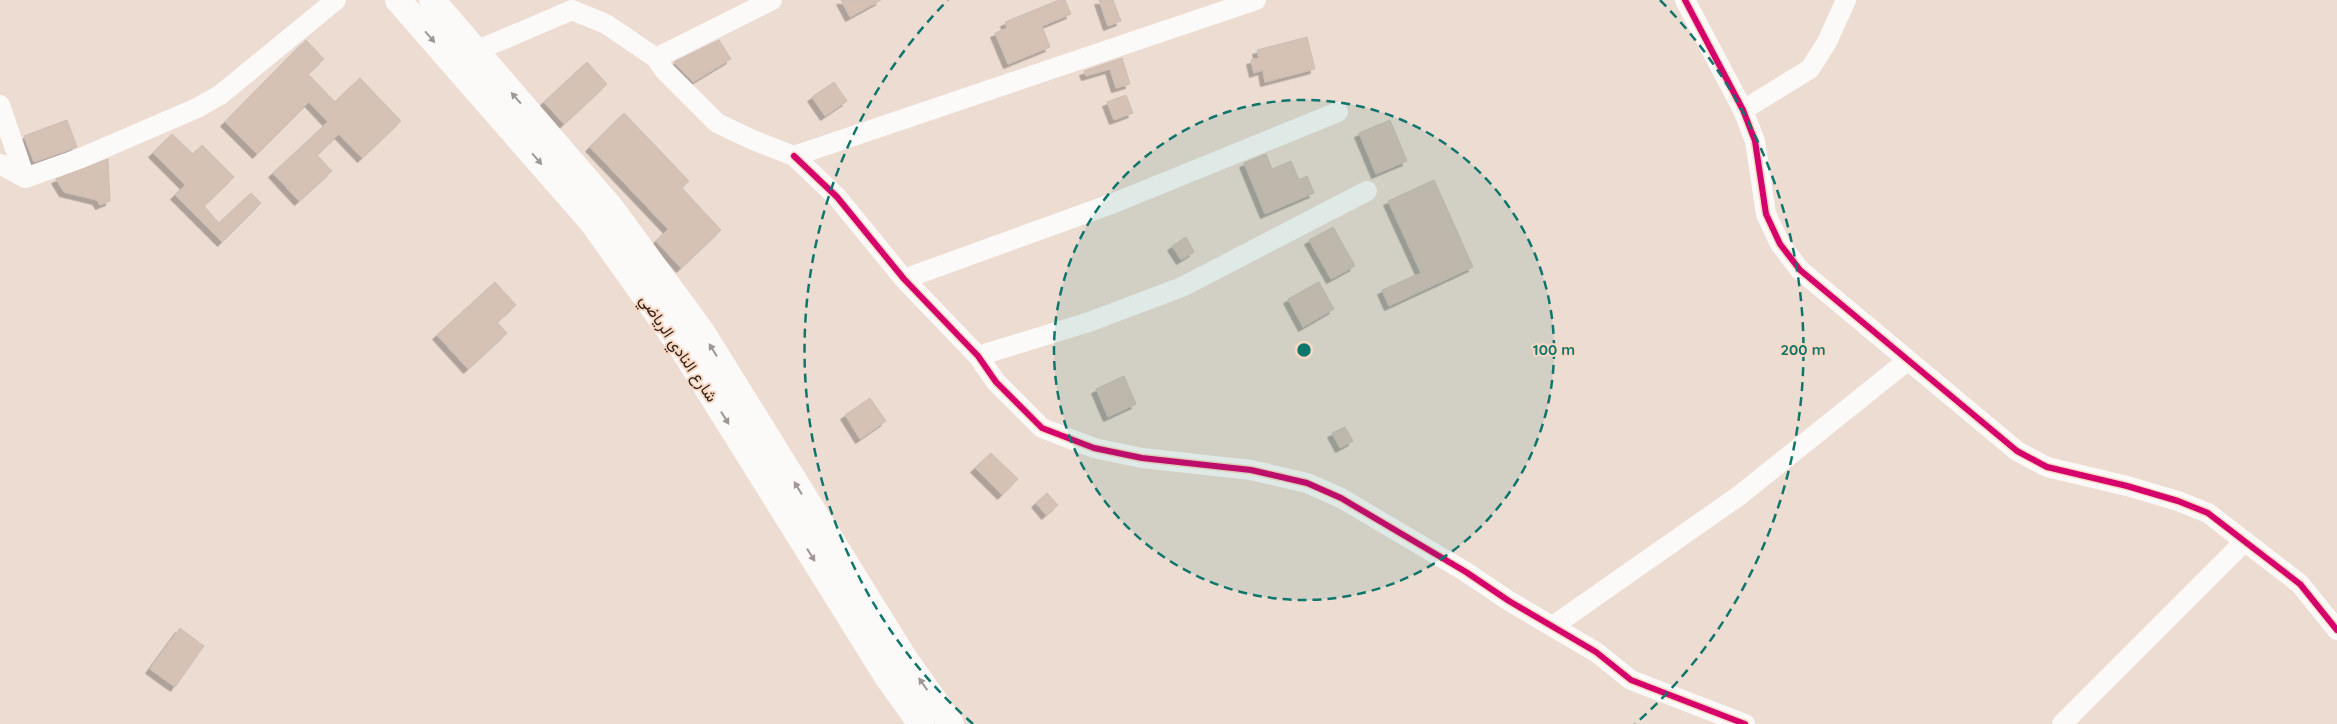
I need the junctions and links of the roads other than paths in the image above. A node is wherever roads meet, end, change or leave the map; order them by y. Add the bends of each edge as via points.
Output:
1 (336, 0) edge
2 (398, 0) edge
3 (432, 0) edge
4 (772, 0) edge
5 (1256, 0) edge
6 (1685, 0) edge
7 (1846, 0) edge
8 (476, 51) junction
9 (656, 58) junction
10 (0, 105) edge
11 (1743, 110) junction
12 (1338, 112) dead end
13 (794, 156) junction
14 (0, 164) edge
15 (25, 178) junction
16 (1366, 190) dead end
17 (601, 215) junction
18 (904, 279) junction
19 (978, 356) junction
20 (1907, 361) junction
21 (718, 382) junction
22 (2245, 542) junction
23 (1553, 626) junction
24 (2337, 630) edge
25 (921, 724) edge
26 (951, 724) edge
27 (1745, 724) edge
28 (2062, 724) edge

1 - 15 street via 220,95 81,158
2 -> 17 main road, شارع النادي الرياضي
3 - 8 main road, شارع النادي الرياضي
4 - 9 street
5 - 13 street
6 - 11 street
7 - 11 street via 1827,42 1810,69
8 - 9 street via 572,10 606,24
17 -> 8 main road, شارع النادي الرياضي
9 - 13 street via 716,123
10 - 15 street
11 - 20 street via 1756,141 1766,214 1780,244 1800,270
12 - 18 street via 1114,203
13 - 18 street via 837,197
14 - 15 street
16 - 19 street via 1182,288 1089,322
17 - 21 main road, شارع النادي الرياضي via 702,332
18 - 19 street
19 - 23 street via 996,382 1042,428 1094,448 1142,458 1251,470 1307,483 1341,498
20 - 22 street via 2009,445 2046,467 2178,501 2208,513
20 - 23 street via 1740,495
21 -> 25 main road, شارع النادي الرياضي via 888,678
26 -> 21 main road, شارع النادي الرياضي
22 - 24 street via 2300,584
22 - 28 street
23 - 27 street via 1596,652 1632,680

